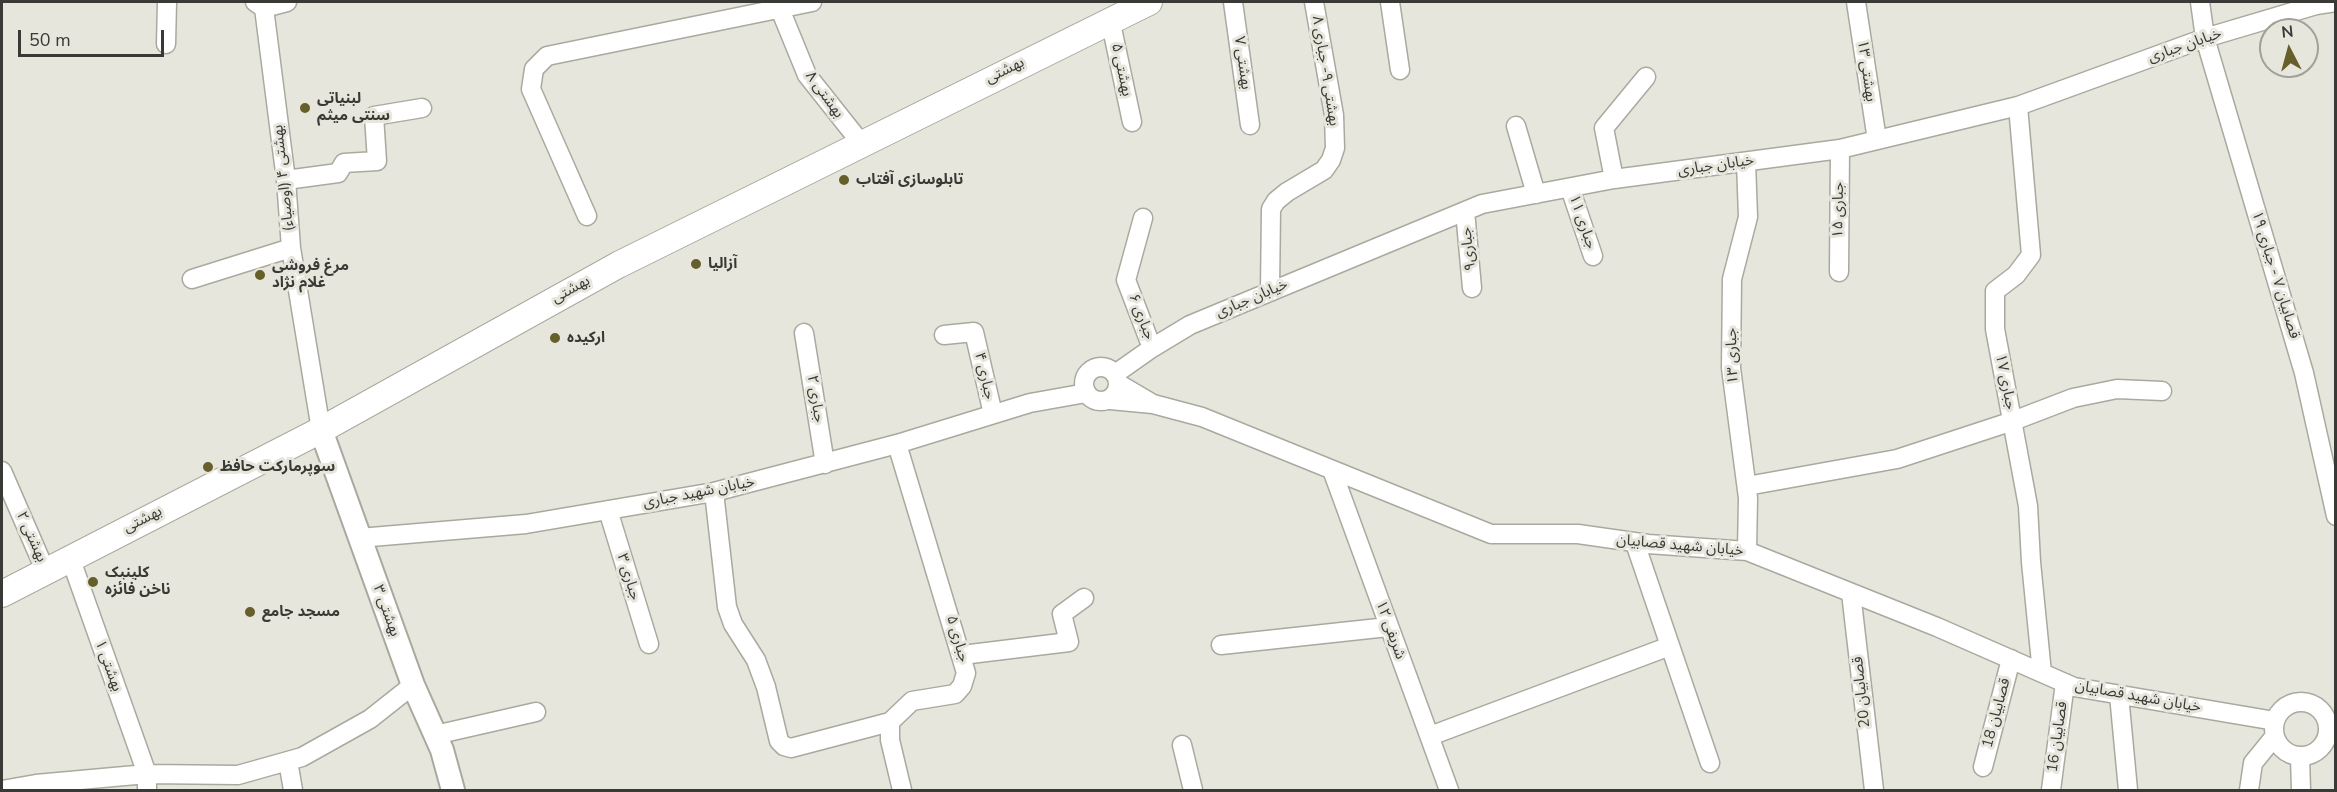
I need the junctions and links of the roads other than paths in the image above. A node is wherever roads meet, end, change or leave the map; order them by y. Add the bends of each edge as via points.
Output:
1 (167, 2) edge
2 (287, 2) edge
3 (812, 2) edge
4 (1149, 2) edge
5 (1233, 2) edge
6 (1314, 2) edge
7 (1390, 2) edge
8 (1856, 2) edge
9 (2200, 2) edge
10 (2336, 2) edge
11 (260, 5) edge
12 (780, 9) junction
13 (1110, 19) junction
14 (2205, 38) junction
15 (166, 44) dead end
16 (1400, 70) dead end
17 (1646, 77) dead end
18 (2018, 106) junction
19 (422, 108) dead end
20 (1132, 122) dead end
21 (1250, 125) dead end
22 (1516, 126) dead end
23 (1876, 140) junction
24 (861, 143) junction
25 (1840, 149) junction
26 (1746, 162) junction
27 (1614, 179) junction
28 (286, 180) junction
29 (1570, 188) junction
30 (1536, 194) junction
31 (1465, 211) junction
32 (587, 216) dead end
33 (1143, 218) dead end
34 (291, 249) junction
35 (1593, 256) dead end
36 (1839, 272) dead end
37 (192, 279) dead end
38 (1472, 288) dead end
39 (1270, 291) junction
40 (804, 333) dead end
41 (944, 335) dead end
42 (1152, 348) junction
43 (1086, 384) junction
44 (1115, 386) junction
45 (2162, 391) dead end
46 (993, 414) junction
47 (2013, 421) junction
48 (321, 430) junction
49 (897, 444) junction
50 (825, 464) junction
51 (1332, 470) junction
52 (2, 471) edge
53 (1747, 486) junction
54 (714, 492) junction
55 (608, 510) junction
56 (2336, 516) edge
57 (359, 538) junction
58 (1635, 543) junction
59 (1747, 551) junction
60 (70, 557) junction
61 (45, 570) junction
62 (1851, 593) junction
63 (2, 594) edge
64 (1084, 598) dead end
65 (1388, 627) junction
66 (648, 644) dead end
67 (1221, 645) dead end
68 (1670, 646) junction
69 (962, 655) junction
70 (2011, 659) junction
71 (2042, 673) junction
72 (2065, 683) junction
73 (413, 685) junction
74 (2119, 695) junction
75 (2330, 711) edge
76 (536, 712) dead end
77 (890, 722) junction
78 (2275, 729) junction
79 (435, 735) junction
80 (1430, 736) junction
81 (1182, 745) dead end
82 (2300, 757) junction
83 (288, 761) junction
84 (1710, 764) dead end
85 (1983, 767) dead end
86 (147, 782) edge
87 (2, 790) edge
88 (293, 790) edge
89 (453, 790) edge
90 (902, 790) edge
91 (1193, 790) edge
92 (1449, 790) edge
93 (1874, 790) edge
94 (2051, 790) edge
95 (2128, 790) edge
96 (2249, 790) edge
97 (2301, 790) edge

1 - 15 street
2 - 11 street
3 - 12 street
4 - 13 main road, بهشتی
5 - 21 street, بهشتی ۷
6 - 39 street, بهشتی ۹- جباری ۸ via 1334,115 1335,148 1324,170 1281,196 1271,209
7 - 16 street
8 - 23 street, بهشتی ۱۳
9 - 14 street, قصابيان ۷ - جباری ۱۹
10 - 14 street, خیابان جباری
11 - 28 street, بهشتی ۴ (اوصیاء)
12 - 24 street, بهشتی ۸ via 807,75
12 - 32 street via 547,56 534,69 531,89
13 - 20 street, بهشتی ۵
13 - 24 main road, بهشتی
14 - 18 street, خیابان جباری
14 - 56 street, قصابيان ۷ - جباری ۱۹ via 2304,373
17 - 27 street via 1604,128
18 - 23 street, خیابان جباری
18 - 47 street, جباری ۱۷ via 2031,255 2016,275 1995,291 1995,329
19 - 28 street via 374,116 377,161 344,164 338,173
22 - 30 street
23 - 25 street, خیابان جباری
24 - 48 main road, بهشتی via 618,265
25 - 26 street, خیابان جباری
25 - 36 street, جباری ۱۵
26 - 27 street, خیابان جباری
26 - 53 street, جباری ۱۳ via 1748,217 1732,279 1731,368
27 - 29 street, خیابان جباری
28 - 34 street, بهشتی ۴ (اوصیاء)
29 - 30 street, خیابان جباری
29 - 35 street, جباری ۱۱
30 - 31 street, خیابان جباری
31 - 38 street, جباری۹
31 - 39 street, خیابان جباری
33 - 42 street, جباری ۶ via 1126,280
34 - 37 street
34 - 48 street, بهشتی ۴ (اوصیاء)
39 - 42 street, خیابان جباری via 1190,325
40 - 50 street, جباری ۲
41 - 46 street, جباری ۴ via 974,332
42 - 44 street, خیابان جباری
43 - 44 street via 1092,400 1101,402
43 - 44 street via 1097,367 1110,369
43 - 46 street, خیابان شهید جباری
44 - 51 street, خیابان شهید قصابیان via 1153,404 1202,417
45 - 47 street via 2117,389 2073,398
46 - 49 street, خیابان شهید جباری
47 - 53 street via 1897,459
47 - 71 street, جباری ۱۷ via 2028,506
48 - 57 street, بهشتی ۳
48 - 60 main road, بهشتی
49 - 50 street, خیابان شهید جباری
49 - 69 street, جباری ۵
50 - 54 street, خیابان شهید جباری
51 - 58 street, خیابان شهید قصابیان via 1491,534 1578,534
51 - 65 street, شریفی ۱۲
52 - 61 street, بهشتی ۲
53 - 59 street, جباری ۱۳
54 - 55 street, خیابان شهید جباری
54 - 77 street via 727,607 756,660 779,741 791,748
55 - 57 street, خیابان شهید جباری via 526,524
55 - 66 street, جباری ۳
57 - 73 street, بهشتی ۳
58 - 59 street, خیابان شهید قصابیان
58 - 68 street
59 - 62 street, خیابان شهید قصابیان
60 - 61 main road, بهشتی
60 - 86 street, بهشتی ۱
61 - 63 main road, بهشتی
62 - 70 street, خیابان شهید قصابیان
62 - 93 street, قصابیان 20
64 - 69 street via 1062,614 1069,642
65 - 67 street
65 - 80 street, شریفی ۱۲
68 - 80 street
68 - 84 street
69 - 77 street, جباری ۵ via 966,673 955,694 912,701
70 - 71 street, خیابان شهید قصابیان
70 - 85 street, قصابیان 18
71 - 72 street, خیابان شهید قصابیان
72 - 74 street, خیابان شهید قصابیان
72 - 94 street, قصابیان 16
73 - 79 street, بهشتی ۳
73 - 83 street via 370,719
74 - 78 street, خیابان شهید قصابیان
74 - 95 street
75 - 78 street via 2304,701 2291,703 2281,710
75 - 82 street via 2328,737 2322,748
76 - 79 street
77 - 90 street via 890,740
78 - 82 street via 2280,747
78 - 96 street via 2253,763
79 - 89 street, بهشتی ۳
80 - 92 street, شریفی ۱۲
81 - 91 street
82 - 97 street
83 - 86 street via 238,775
83 - 88 street
86 - 87 street via 36,784

